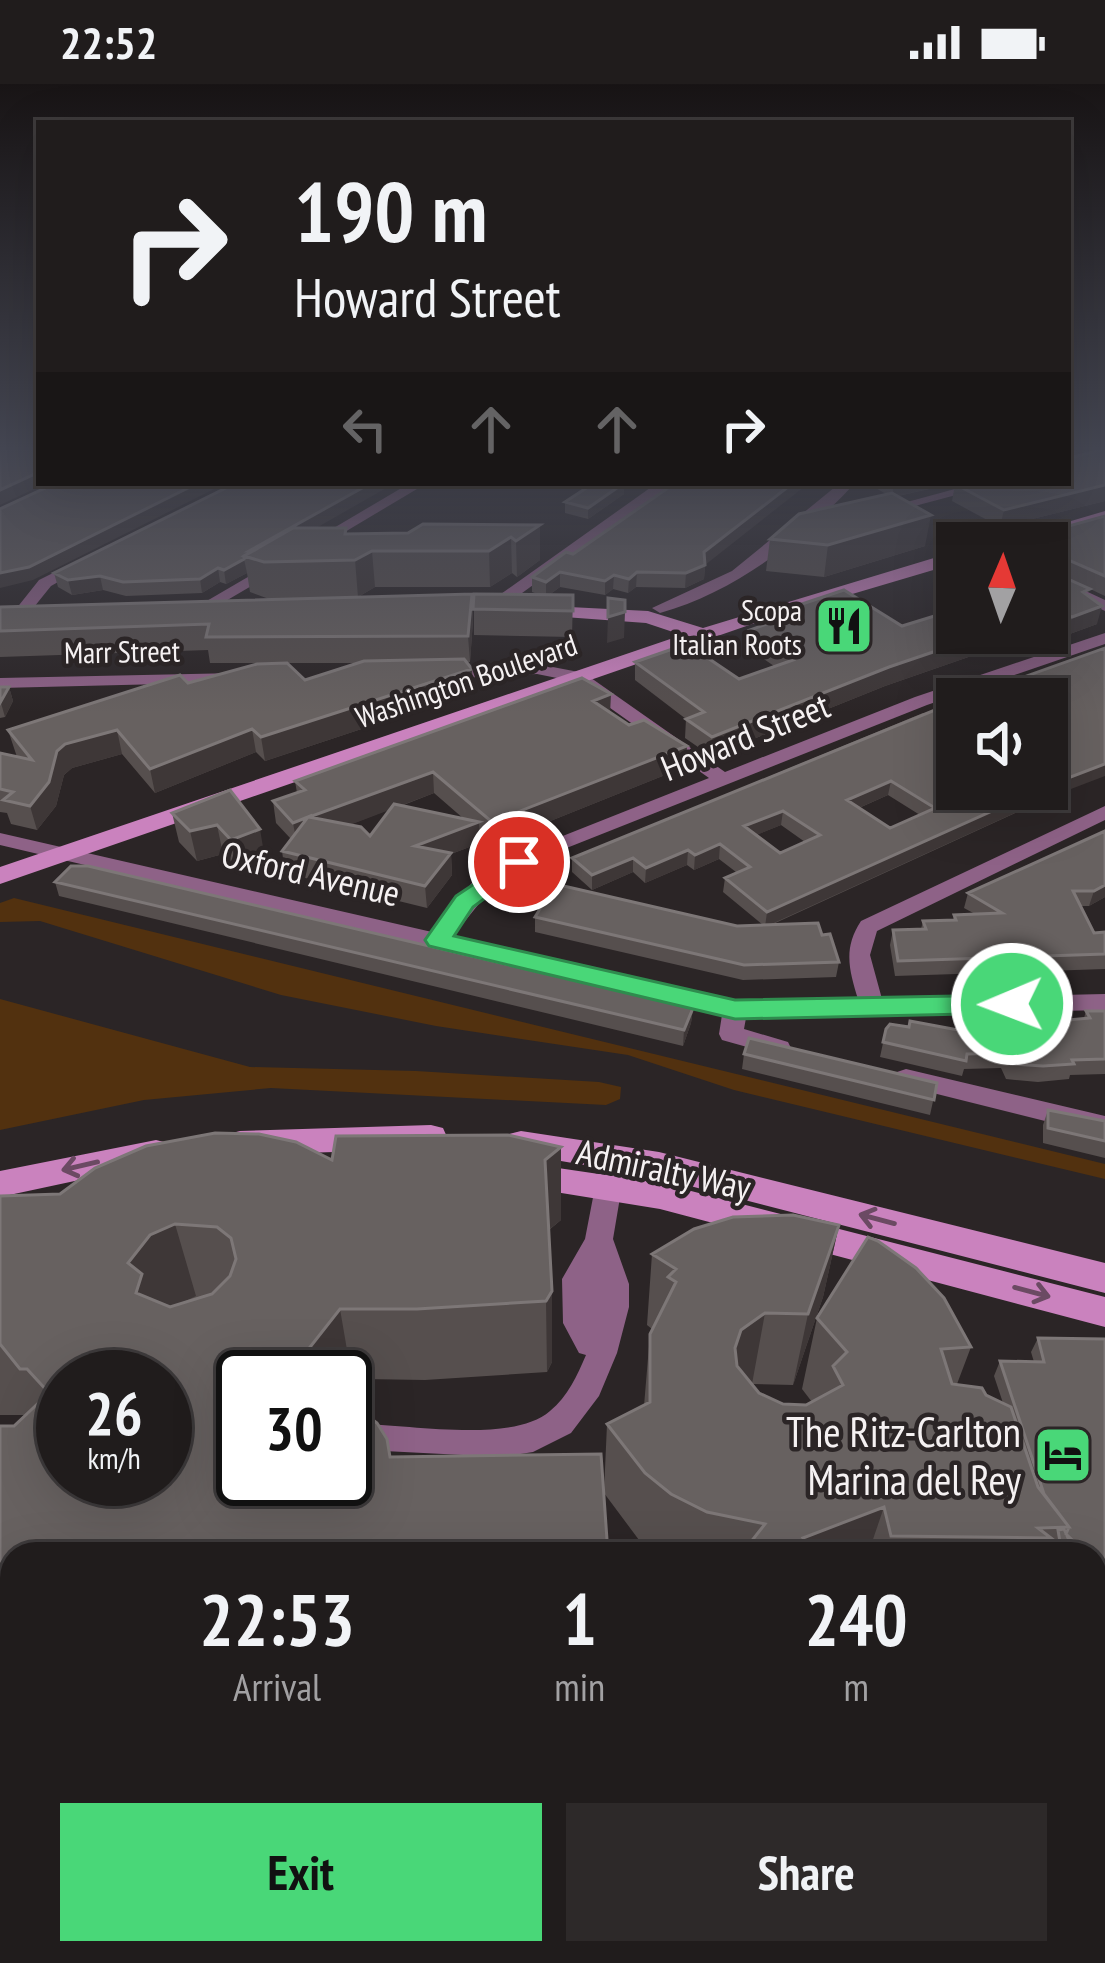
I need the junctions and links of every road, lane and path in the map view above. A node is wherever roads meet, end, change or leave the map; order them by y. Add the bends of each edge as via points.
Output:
1 (323, 537) edge
2 (594, 537) edge
3 (787, 537) edge
4 (105, 553) edge
5 (936, 562) edge
6 (1068, 588) edge
7 (474, 604) edge
8 (503, 604) junction
9 (1105, 606) edge
10 (249, 608) edge
11 (660, 608) junction
12 (193, 609) joint
13 (21, 614) edge
14 (726, 627) junction
15 (702, 634) junction
16 (1105, 638) edge
17 (461, 673) junction
18 (417, 674) edge
19 (578, 677) junction
20 (267, 678) edge
21 (164, 679) junction
22 (0, 683) edge
23 (514, 698) junction
24 (111, 700) edge
25 (724, 780) junction
26 (1105, 812) edge
27 (0, 839) edge
28 (67, 854) junction
29 (0, 876) edge
30 (438, 940) junction
31 (1105, 1002) edge
32 (873, 1008) junction
33 (735, 1010) junction
34 (805, 1054) edge
35 (874, 1070) edge
36 (1105, 1126) edge
37 (440, 1170) edge
38 (610, 1171) junction
39 (269, 1176) edge
40 (0, 1184) edge
41 (119, 1194) edge
42 (0, 1217) edge
43 (598, 1239) junction
44 (1105, 1278) edge
45 (1105, 1312) edge
46 (593, 1381) junction
47 (372, 1437) edge

1 - 12 street
2 - 8 street
3 - 11 street via 696,599
4 - 13 street via 45,583
5 - 14 street, Washington Boulevard
6 - 9 street
7 - 8 street
8 - 11 street
8 - 15 street via 648,617
10 - 12 street
11 - 14 street
14 - 15 street, Washington Boulevard
15 - 19 street, Washington Boulevard
16 - 25 street, Howard Street via 921,700
17 - 18 street
17 - 19 street via 538,669
17 - 23 street
19 - 23 street, Washington Boulevard
19 - 25 street
20 - 21 street, Marr Street
21 - 22 street, Marr Street
21 - 24 street
23 - 28 street, Washington Boulevard
25 - 30 street, Howard Street via 519,862 464,902
26 - 32 street via 868,926 857,953
27 - 28 street, Oxford Avenue
28 - 29 street, Washington Boulevard
28 - 30 street, Oxford Avenue
30 - 33 street, Oxford Avenue
31 - 32 street, Oxford Avenue
32 - 33 street, Oxford Avenue
33 - 34 street via 736,1037
35 - 36 street
37 - 39 street
38 -> 40 street, Admiralty Way via 475,1150 284,1138 94,1162
38 - 43 street
44 -> 38 street, Admiralty Way via 781,1194
38 -> 45 street, Admiralty Way via 716,1209
41 - 42 street
43 - 46 street via 586,1268 595,1281
43 - 46 street via 617,1280 617,1303
46 - 47 street via 572,1416 544,1436 500,1444

